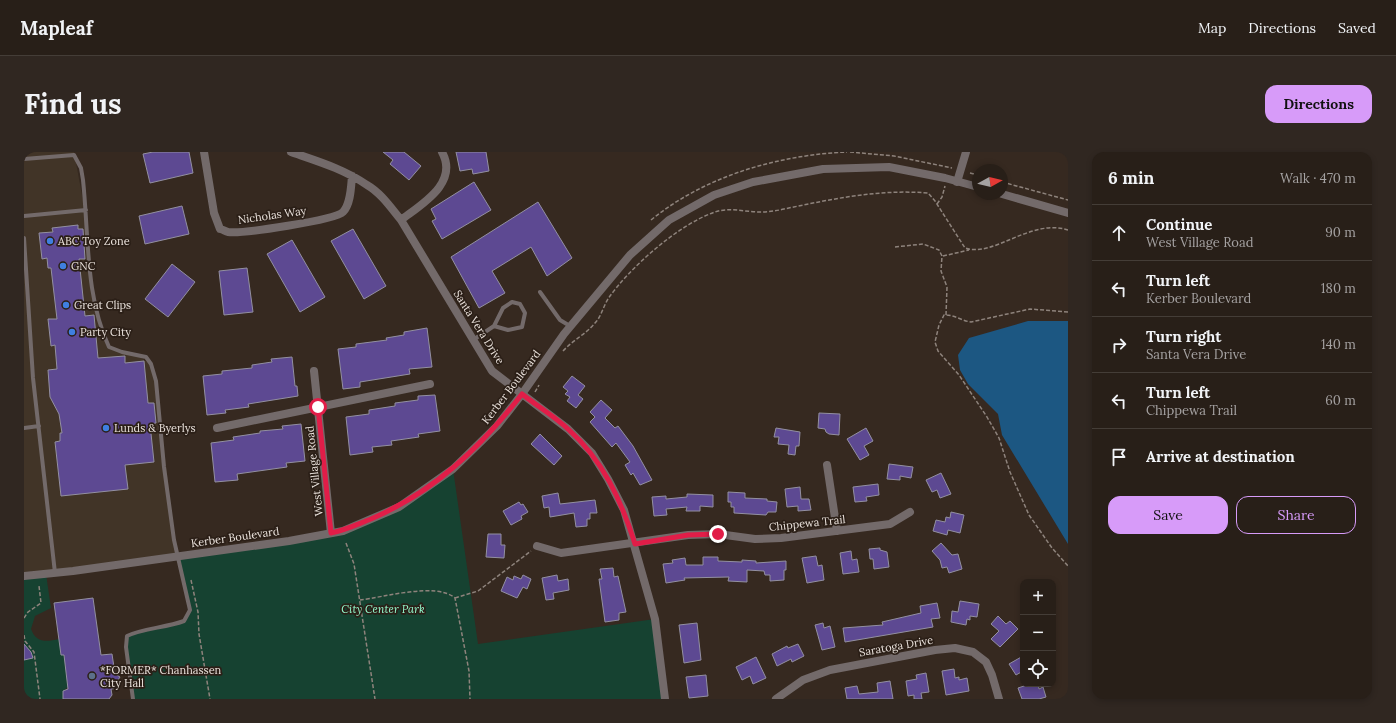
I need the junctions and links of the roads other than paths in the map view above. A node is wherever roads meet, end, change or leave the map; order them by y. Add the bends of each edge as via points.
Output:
1 (204, 152) edge
2 (291, 152) edge
3 (442, 152) edge
4 (966, 152) edge
5 (24, 159) edge
6 (352, 176) junction
7 (957, 182) junction
8 (972, 186) edge
9 (1008, 196) edge
10 (86, 210) junction
11 (1068, 213) edge
12 (24, 216) edge
13 (401, 220) junction
14 (24, 238) edge
15 (26, 270) edge
16 (540, 292) dead end
17 (494, 326) junction
18 (570, 326) junction
19 (473, 340) junction
20 (314, 371) dead end
21 (430, 384) dead end
22 (522, 394) junction
23 (318, 407) junction
24 (39, 426) junction
25 (24, 428) edge
26 (217, 428) dead end
27 (827, 465) dead end
28 (910, 512) dead end
29 (836, 531) junction
30 (331, 533) junction
31 (635, 544) junction
32 (537, 546) road end
33 (177, 557) junction
34 (55, 573) junction
35 (24, 576) edge
36 (133, 699) edge
37 (666, 699) edge
38 (776, 699) edge
39 (999, 699) edge

1 - 6 street, Nicholas Way via 214,213 220,228 229,232 332,218 343,212 347,205
2 - 6 street, Santa Vera Drive
3 - 13 street via 448,168 444,181 429,199
4 - 7 street
5 - 10 lane via 74,155 81,168
6 - 13 street, Santa Vera Drive via 369,185
7 - 8 street, Kerber Boulevard
7 - 18 street, Kerber Boulevard via 889,167 823,168 753,182 714,195 669,220 630,255
9 - 11 street
10 - 12 lane
10 - 33 lane via 92,293 103,334 109,347 146,357 156,381 164,467
13 - 19 street, Santa Vera Drive
14 - 15 lane
15 - 24 lane
16 - 18 lane via 560,320
17 - 17 lane via 503,308 512,302 520,304 525,313 522,327 508,330
17 - 19 lane
18 - 22 street, Kerber Boulevard
19 - 22 street, Santa Vera Drive via 492,371
20 - 23 street, West Village Road
21 - 23 street, West Village Road
22 - 30 street, Kerber Boulevard via 497,426 453,470 398,507 343,531
22 - 31 street, Santa Vera Drive via 568,429 592,453 624,510
23 - 26 street, West Village Road
23 - 30 street, West Village Road
24 - 25 lane
24 - 34 lane
27 - 29 street
28 - 29 street, Chippewa Trail via 890,524
29 - 31 street, Chippewa Trail via 756,539 718,534 688,535
30 - 33 street, Kerber Boulevard
31 - 32 street, Chippewa Trail via 561,553
31 - 37 street, Santa Vera Drive via 655,619
33 - 34 street, Kerber Boulevard
33 - 36 lane via 190,610 184,621 127,636 126,647
34 - 35 street, Kerber Boulevard
38 - 39 street, Saratoga Drive via 803,680 830,670 955,648 973,652 986,662

